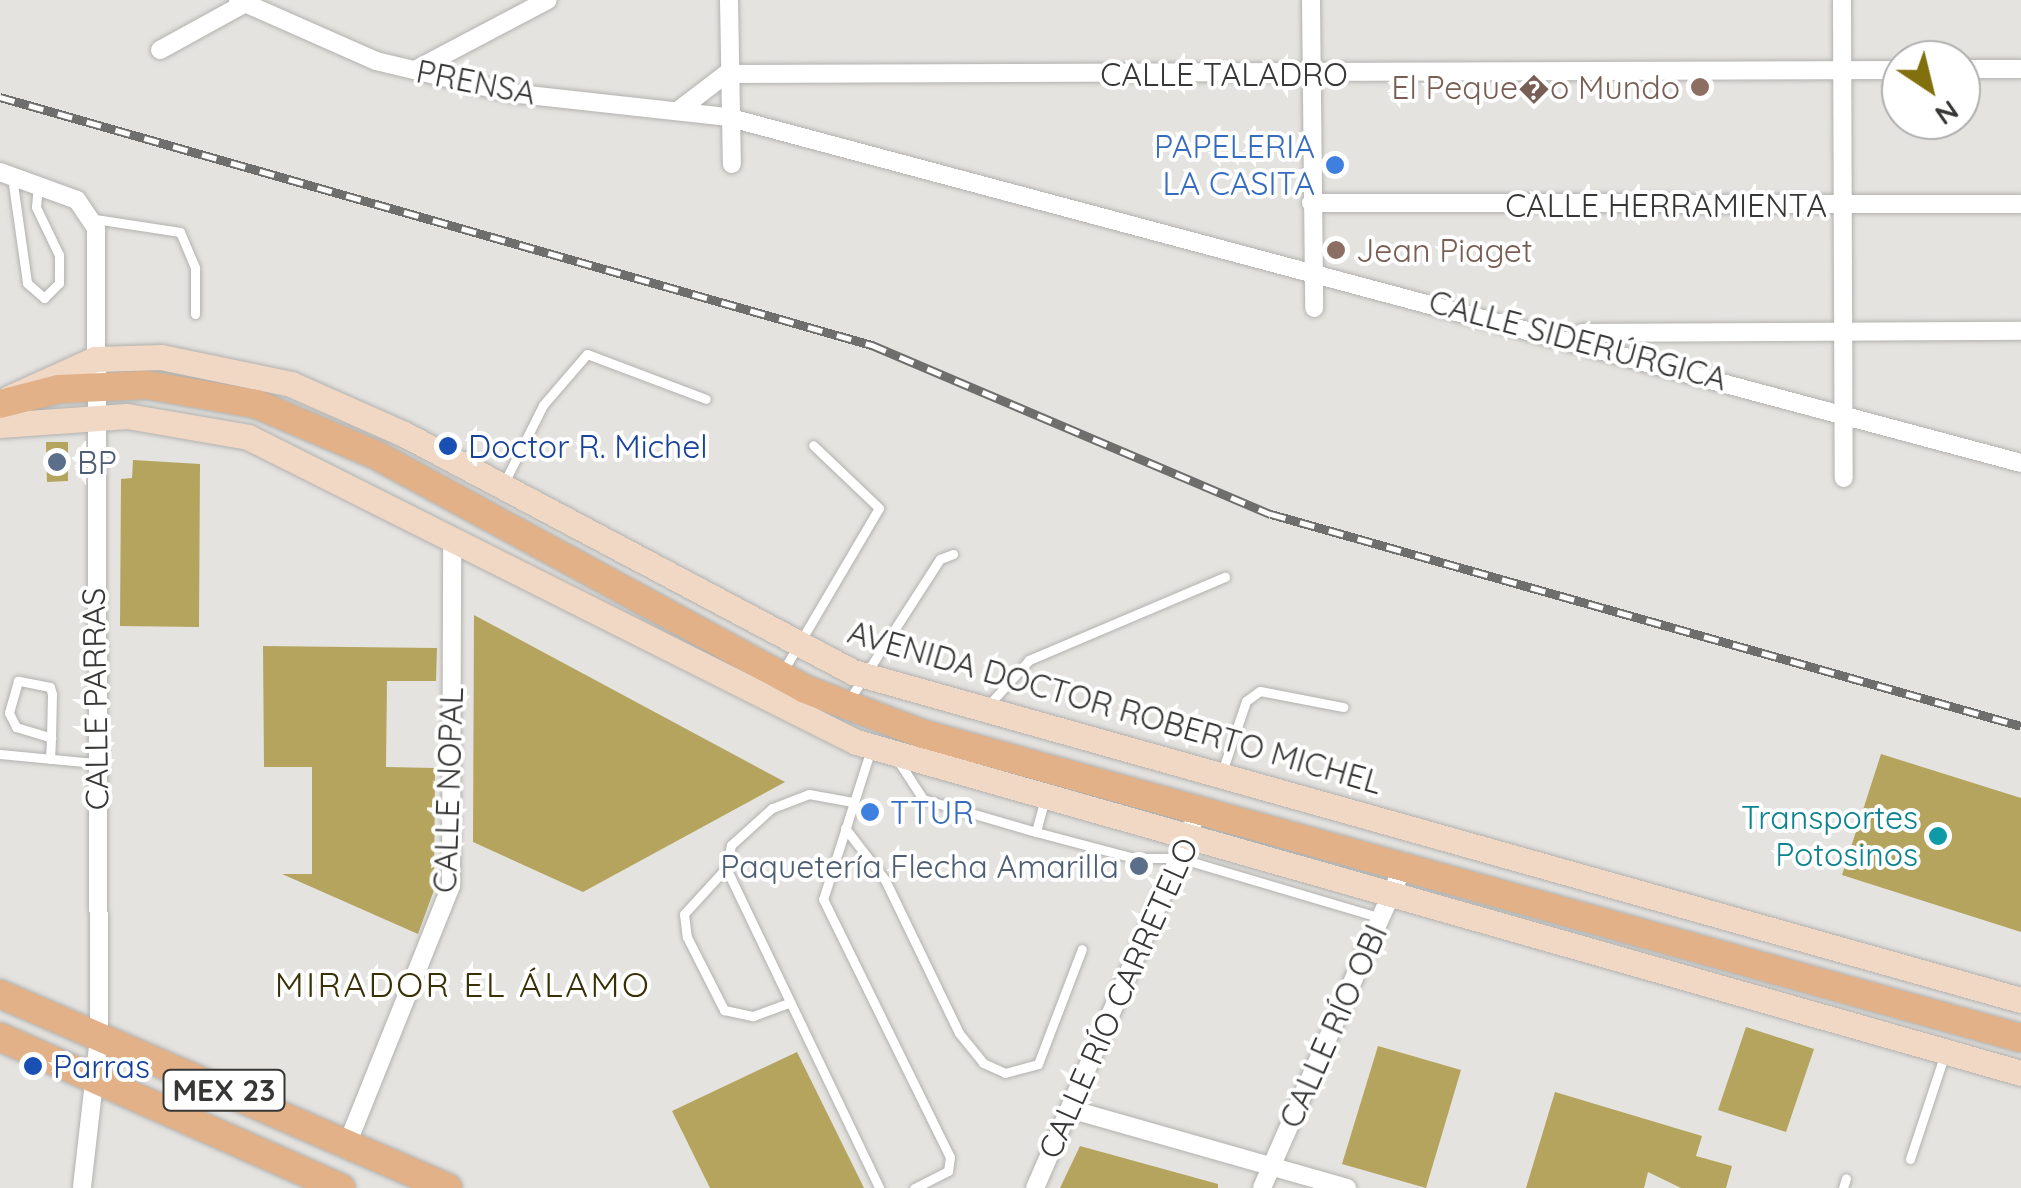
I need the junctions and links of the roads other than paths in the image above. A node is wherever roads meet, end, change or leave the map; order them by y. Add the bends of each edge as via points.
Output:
1 (548, 0) edge
2 (729, 0) edge
3 (1311, 0) edge
4 (1842, 0) edge
5 (244, 1) edge
6 (160, 50) dead end
7 (2021, 68) edge
8 (1981, 69) edge
9 (416, 70) junction
10 (1881, 70) edge
11 (1842, 71) junction
12 (726, 74) junction
13 (1311, 74) junction
14 (679, 110) junction
15 (727, 117) junction
16 (732, 164) dead end
17 (6, 174) edge
18 (38, 186) junction
19 (1311, 203) junction
20 (2021, 204) edge
21 (1844, 205) junction
22 (93, 215) junction
23 (1310, 267) junction
24 (1314, 308) dead end
25 (195, 314) dead end
26 (1846, 329) junction
27 (2021, 331) edge
28 (1561, 333) junction
29 (94, 372) junction
30 (706, 399) dead end
31 (1, 408) edge
32 (1846, 414) junction
33 (92, 416) junction
34 (813, 445) dead end
35 (2021, 462) edge
36 (1844, 478) dead end
37 (502, 486) junction
38 (452, 539) junction
39 (953, 554) dead end
40 (1225, 577) dead end
41 (798, 645) junction
42 (864, 675) junction
43 (780, 676) junction
44 (846, 705) junction
45 (1342, 707) dead end
46 (985, 711) junction
47 (51, 738) junction
48 (883, 750) junction
49 (0, 754) edge
50 (50, 759) junction
51 (96, 764) junction
52 (1221, 776) junction
53 (1046, 795) junction
54 (853, 802) junction
55 (1200, 808) junction
56 (845, 828) junction
57 (1036, 832) junction
58 (1184, 847) junction
59 (726, 868) junction
60 (1398, 877) junction
61 (1380, 918) junction
62 (1082, 949) dead end
63 (0, 994) edge
64 (2021, 1000) edge
65 (786, 1004) junction
66 (0, 1037) edge
67 (98, 1038) junction
68 (2021, 1038) edge
69 (1946, 1051) junction
70 (2021, 1072) edge
71 (94, 1079) junction
72 (1070, 1109) junction
73 (348, 1142) junction
74 (1910, 1158) dead end
75 (1272, 1166) junction
76 (82, 1188) edge
77 (341, 1188) edge
78 (448, 1188) edge
79 (879, 1188) edge
80 (914, 1188) edge
81 (1035, 1188) edge
82 (1262, 1188) edge
83 (1346, 1188) edge

1 - 9 street
2 - 12 street
3 - 13 street
4 - 11 street
5 - 6 street
5 - 9 street, PRENSA via 334,48
7 - 8 street
9 - 14 street, PRENSA via 510,93
10 - 11 street, CALLE TALADRO
11 - 13 street, CALLE TALADRO
11 - 21 street
12 - 13 street, CALLE TALADRO
12 - 14 street
12 - 15 street
13 - 19 street
14 - 15 street, PRENSA
15 - 16 street
15 - 23 street, CALLE SIDERÚRGICA
17 - 18 street
17 - 18 lane via 27,283 44,298 56,292 59,255 36,206
18 - 22 street
19 - 21 street, CALLE HERRAMIENTA
19 - 23 street
20 - 21 street, CALLE HERRAMIENTA
21 - 26 street
22 - 25 lane via 180,232 194,268
22 - 29 street, CALLE PARRAS
23 - 24 street
23 - 28 street, CALLE SIDERÚRGICA
26 - 27 street
26 - 28 street
26 - 32 street
28 - 32 street, CALLE SIDERÚRGICA
29 - 31 main road, AVENIDA DOCTOR ROBERTO MICHEL
29 - 33 street, CALLE PARRAS
29 - 37 main road, AVENIDA DOCTOR ROBERTO MICHEL via 161,357 291,384
29 - 43 main road, AVENIDA DOCTOR ROBERTO MICHEL via 205,392 312,424
30 - 37 lane via 587,354 543,405
31 - 33 main road, AVENIDA DOCTOR ROBERTO MICHEL
32 - 35 street, CALLE SIDERÚRGICA
32 - 36 street
33 - 38 main road, AVENIDA DOCTOR ROBERTO MICHEL via 248,437
33 - 51 street, CALLE PARRAS
34 - 41 lane via 878,508
37 - 41 main road, AVENIDA DOCTOR ROBERTO MICHEL
38 - 48 main road, AVENIDA DOCTOR ROBERTO MICHEL via 778,710
38 - 73 street, CALLE NOPAL via 451,886
39 - 42 lane via 940,560
40 - 46 lane via 1028,660
41 - 42 main road, AVENIDA DOCTOR ROBERTO MICHEL
41 - 43 lane
42 - 44 lane
42 - 46 main road, AVENIDA DOCTOR ROBERTO MICHEL
43 - 44 main road, AVENIDA DOCTOR ROBERTO MICHEL
44 - 55 main road, AVENIDA DOCTOR ROBERTO MICHEL
45 - 52 lane via 1260,691 1246,700
46 - 52 main road, AVENIDA DOCTOR ROBERTO MICHEL
47 - 47 lane via 16,727 9,712 18,681 50,688
47 - 50 lane
48 - 53 main road, AVENIDA DOCTOR ROBERTO MICHEL
48 - 54 lane
48 - 57 lane via 923,799
49 - 50 lane
50 - 51 lane
51 - 67 street, CALLE PARRAS
52 - 64 main road, AVENIDA DOCTOR ROBERTO MICHEL
53 - 57 lane
53 - 58 main road, AVENIDA DOCTOR ROBERTO MICHEL
54 - 56 lane
54 - 59 lane via 809,794 772,808 731,844
55 - 58 street, CALLE RÍO CARRETELO
55 - 60 main road, AVENIDA DOCTOR ROBERTO MICHEL
56 - 62 lane via 885,880 959,1033 983,1063 1005,1073 1038,1064
56 - 80 lane via 823,888 826,914 951,1162
57 - 58 lane via 1134,858
58 - 60 main road, AVENIDA DOCTOR ROBERTO MICHEL
58 - 61 lane
58 - 72 street, CALLE RÍO CARRETELO
59 - 65 lane
59 - 65 lane via 684,914 687,937 724,1010 753,1016
60 - 61 street, CALLE RÍO OBI
60 - 68 main road, AVENIDA DOCTOR ROBERTO MICHEL
60 - 69 main road, AVENIDA DOCTOR ROBERTO MICHEL
61 - 75 street, CALLE RÍO OBI
63 - 67 main road, MEX 23
65 - 79 lane
66 - 71 main road, MEX 23
67 - 71 street, CALLE PARRAS
67 - 73 main road, MEX 23
69 - 70 main road, AVENIDA DOCTOR ROBERTO MICHEL
69 - 74 lane
71 - 76 street, CALLE PARRAS
71 - 77 main road, MEX 23
72 - 75 street
72 - 81 street, CALLE RÍO CARRETELO
73 - 78 main road, MEX 23
75 - 82 street, CALLE RÍO OBI
75 - 83 street

